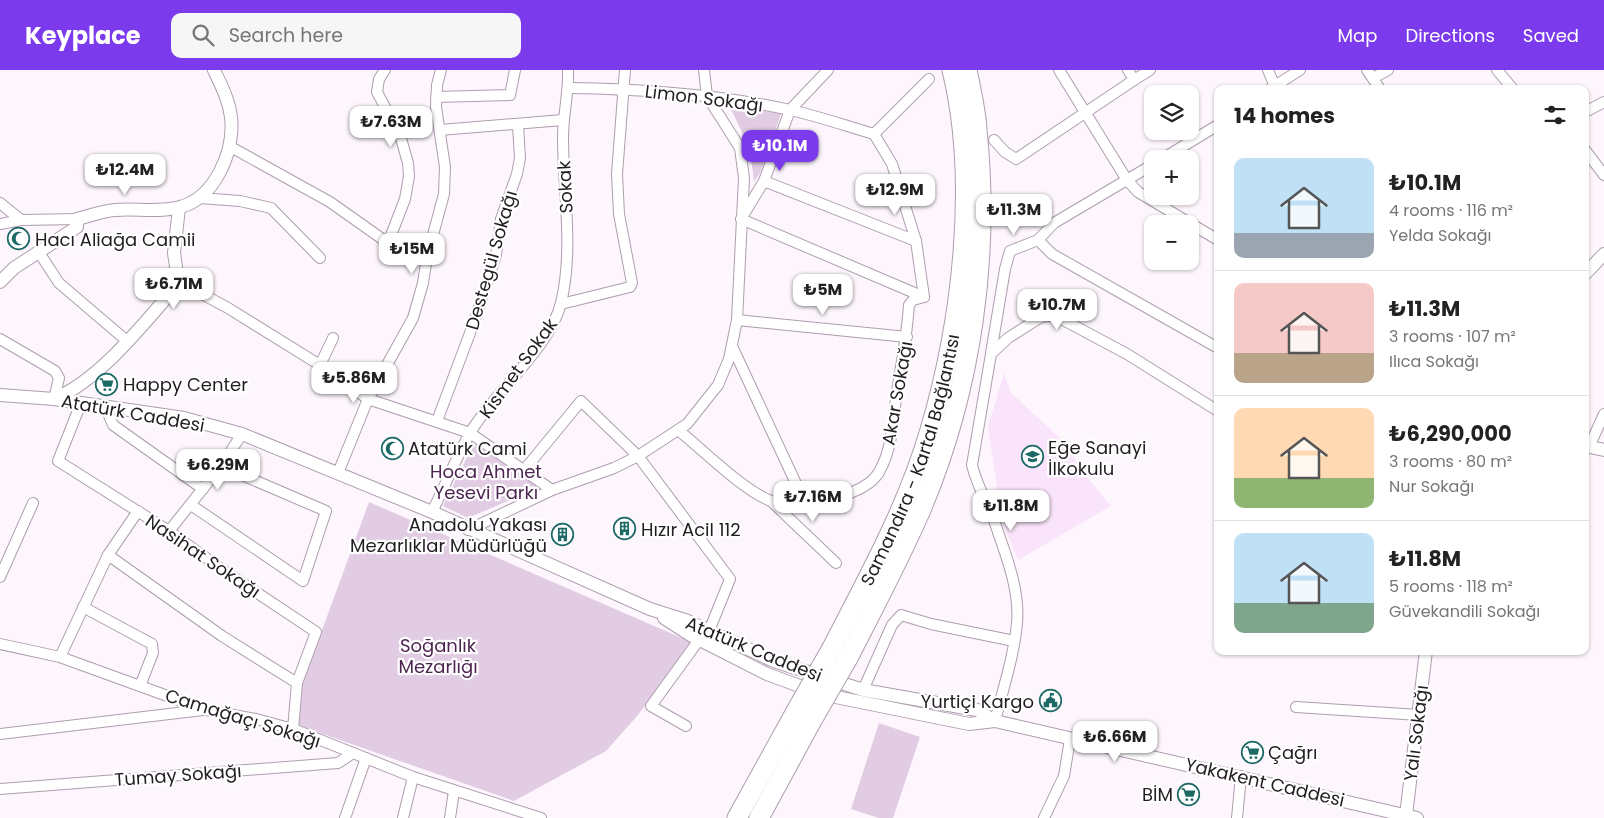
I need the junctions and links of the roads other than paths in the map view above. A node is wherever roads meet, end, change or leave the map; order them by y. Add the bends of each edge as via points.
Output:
1 (214, 70) edge
2 (385, 70) edge
3 (441, 70) edge
4 (515, 70) edge
5 (568, 70) edge
6 (625, 70) edge
7 (704, 70) edge
8 (828, 70) edge
9 (952, 70) edge
10 (967, 70) edge
11 (1059, 70) edge
12 (1128, 70) edge
13 (1150, 70) edge
14 (1268, 70) edge
15 (1300, 70) edge
16 (1388, 70) edge
17 (1497, 70) edge
18 (1370, 74) edge
19 (929, 79) dead end
20 (1134, 80) junction
21 (1272, 85) edge
22 (1278, 85) edge
23 (1377, 85) edge
24 (1510, 85) edge
25 (569, 88) junction
26 (623, 89) junction
27 (707, 96) junction
28 (436, 97) junction
29 (1604, 102) edge
30 (790, 110) junction
31 (1589, 110) edge
32 (1087, 112) junction
33 (563, 120) junction
34 (518, 125) junction
35 (1214, 127) edge
36 (440, 130) junction
37 (874, 134) junction
38 (994, 140) dead end
39 (229, 146) junction
40 (1177, 150) edge
41 (1589, 155) edge
42 (1144, 169) edge
43 (1604, 176) edge
44 (1127, 180) junction
45 (764, 181) junction
46 (200, 198) junction
47 (0, 203) edge
48 (179, 208) junction
49 (77, 219) junction
50 (741, 219) junction
51 (21, 220) junction
52 (0, 224) edge
53 (1214, 238) edge
54 (1038, 240) junction
55 (916, 242) junction
56 (388, 243) junction
57 (38, 252) junction
58 (1604, 254) edge
59 (427, 257) junction
60 (320, 258) dead end
61 (1589, 270) edge
62 (178, 281) junction
63 (0, 282) edge
64 (924, 297) junction
65 (561, 304) junction
66 (736, 320) junction
67 (907, 337) junction
68 (333, 338) dead end
69 (0, 339) edge
70 (127, 341) junction
71 (732, 346) junction
72 (1214, 346) edge
73 (991, 354) junction
74 (320, 365) junction
75 (90, 376) junction
76 (0, 395) edge
77 (368, 398) junction
78 (54, 399) junction
79 (93, 404) junction
80 (1214, 409) edge
81 (1604, 414) edge
82 (437, 420) junction
83 (678, 430) junction
84 (470, 433) junction
85 (242, 434) junction
86 (1589, 442) edge
87 (1589, 446) edge
88 (1604, 450) edge
89 (638, 456) junction
90 (221, 466) junction
91 (525, 469) junction
92 (338, 473) junction
93 (203, 489) junction
94 (552, 490) junction
95 (772, 502) junction
96 (33, 503) dead end
97 (191, 504) junction
98 (806, 505) junction
99 (138, 511) junction
100 (432, 512) junction
101 (468, 530) junction
102 (169, 531) junction
103 (108, 554) junction
104 (836, 563) dead end
105 (0, 576) edge
106 (83, 606) junction
107 (704, 635) junction
108 (1014, 641) junction
109 (0, 644) edge
110 (840, 653) junction
111 (1426, 655) edge
112 (60, 657) junction
113 (297, 683) junction
114 (140, 686) junction
115 (863, 690) junction
116 (1296, 707) dead end
117 (206, 710) junction
118 (1418, 715) junction
119 (803, 718) junction
120 (995, 721) junction
121 (686, 726) dead end
122 (294, 729) junction
123 (0, 734) edge
124 (1070, 739) junction
125 (353, 753) junction
126 (366, 758) junction
127 (1240, 776) junction
128 (413, 777) junction
129 (0, 789) edge
130 (454, 791) junction
131 (1412, 816) edge
132 (345, 818) edge
133 (403, 818) edge
134 (450, 818) edge
135 (541, 818) edge
136 (737, 818) edge
137 (758, 818) edge
138 (1044, 818) edge
139 (1237, 818) edge

1 - 39 street via 231,117
2 - 56 street via 379,79 377,92 400,135 409,176 405,199
3 - 28 street
4 - 28 street via 510,95
5 - 25 street, Sokak
6 - 26 street
7 - 27 street
8 - 30 street
9 - 110 highway, Samandıra - Kartal Bağlantısı via 962,147 964,220 948,361 930,432
10 - 110 highway, Samandıra - Kartal Bağlantısı via 977,129 982,216 977,296 964,372 946,439 923,503 890,577
11 - 32 street
12 - 20 street
13 - 20 street
14 - 21 street
15 - 22 street
16 - 18 street
17 - 24 street
18 - 23 street
19 - 37 street
20 - 32 street
25 - 26 street, Limon Sokağı
25 - 33 street, Sokak
26 - 27 street, Limon Sokağı
26 - 65 street via 617,174 619,214 632,283 630,287
27 - 30 street, Limon Sokağı
27 - 50 street via 740,148 744,178
28 - 36 street
29 - 31 street
30 - 37 street, Limon Sokağı
30 - 45 street
32 - 38 street via 1016,159
32 - 44 street
33 - 34 street
33 - 65 street, Sokak via 568,262
34 - 36 street
34 - 82 street, Destegül Sokağı via 520,158 501,219 496,255
35 - 40 street
36 - 59 street via 445,167 444,194
37 - 55 street via 892,164
39 - 46 street via 219,172
39 - 56 street via 330,202
41 - 43 street
42 - 44 street
44 - 53 street via 1138,192
44 - 54 street via 1054,223
45 - 50 street
45 - 55 street
46 - 48 street
46 - 60 street via 240,201 271,208
47 - 51 street
48 - 49 street via 113,210
48 - 62 street via 174,252
49 - 51 street
49 - 57 street via 77,227
50 - 64 street
50 - 66 street
51 - 52 street
54 - 72 street via 1052,254
54 - 73 street via 1010,251 1004,269
55 - 64 street
56 - 59 street
57 - 63 street
57 - 70 street via 59,283
58 - 61 street
59 - 77 street via 413,318
62 - 70 street
62 - 74 street
64 - 67 street, Akar Sokağı via 909,304
65 - 84 street, Kismet Sokak via 540,344
66 - 67 street
66 - 71 street
67 - 98 street, Akar Sokağı via 894,425 879,472 871,482 854,491 816,505
68 - 74 street
69 - 78 street via 55,371 59,378
70 - 75 street
71 - 83 street via 718,385 702,407
71 - 98 street
73 - 80 street via 1008,338 1041,317 1054,315
73 - 108 street via 972,465 1009,566 1017,622
74 - 77 street
75 - 78 street via 70,392
75 - 79 street via 88,384
76 - 78 street, Atatürk Caddesi
77 - 82 street
77 - 92 street
78 - 79 street, Atatürk Caddesi
79 - 85 street, Atatürk Caddesi via 184,418
79 - 93 street via 113,424
79 - 99 street, Nasihat Sokağı via 58,461
81 - 86 street
82 - 84 street
83 - 89 street
83 - 95 street, Akar Sokağı via 757,494
84 - 91 street
84 - 100 street, Kismet Sokak
85 - 90 street
85 - 92 street, Atatürk Caddesi
87 - 88 street
89 - 91 street via 581,401
89 - 94 street
89 - 107 street via 730,579
90 - 93 street
90 - 97 street via 326,512 303,581
91 - 94 street
92 - 100 street, Atatürk Caddesi
93 - 97 street
94 - 101 street
95 - 98 street, Akar Sokağı
95 - 104 street
96 - 105 street
97 - 102 street
99 - 102 street, Nasihat Sokağı
99 - 103 street
100 - 101 street, Atatürk Caddesi
101 - 107 street, Atatürk Caddesi via 650,609 688,621
102 - 113 street, Nasihat Sokağı via 316,632
103 - 106 street
103 - 113 street via 222,636
106 - 112 street
106 - 114 street via 152,644 153,653
107 - 115 street, Atatürk Caddesi
107 - 120 street, Atatürk Caddesi via 767,674 821,694 969,724
107 - 121 street via 651,706
108 - 115 street via 901,615 892,625
108 - 120 street
109 - 112 street, Camağaçı Sokağı
110 - 119 highway, Samandıra - Kartal Bağlantısı, bridge
111 - 118 street, Yalı Sokağı
112 - 114 street, Camağaçı Sokağı
113 - 122 street, Nasihat Sokağı
114 - 117 street, Camağaçı Sokağı
115 - 120 street, Atatürk Caddesi via 977,710
116 - 118 street
117 - 122 street, Camağaçı Sokağı
117 - 123 street
118 - 131 street, Yalı Sokağı
119 - 136 highway, Samandıra - Kartal Bağlantısı
119 - 137 highway, Samandıra - Kartal Bağlantısı
120 - 124 street, Yakakent Caddesi
122 - 125 street, Camağaçı Sokağı
124 - 127 street, Yakakent Caddesi
124 - 138 street via 1064,776
125 - 126 street, Camağaçı Sokağı
125 - 129 street, Tumay Sokağı via 338,763
126 - 128 street, Camağaçı Sokağı
126 - 132 street
127 - 131 street, Yakakent Caddesi
127 - 139 street
128 - 130 street, Camağaçı Sokağı
128 - 133 street
130 - 134 street
130 - 135 street, Camağaçı Sokağı

